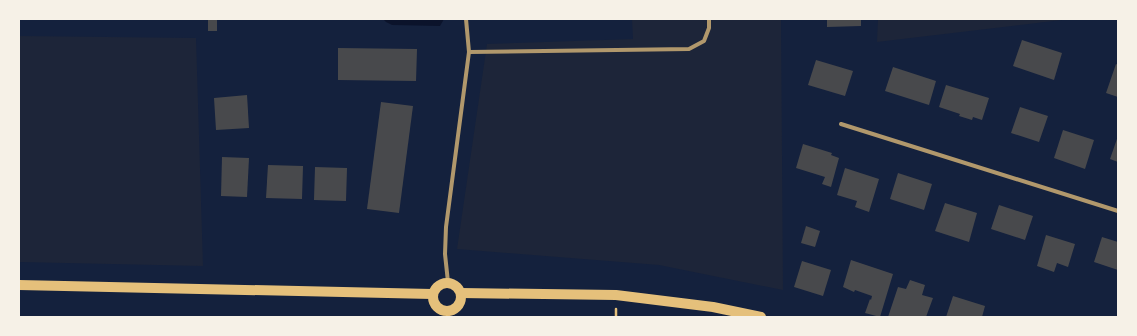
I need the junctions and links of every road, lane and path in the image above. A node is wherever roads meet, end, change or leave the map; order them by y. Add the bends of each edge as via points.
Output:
1 (466, 19) edge
2 (709, 19) edge
3 (469, 52) junction
4 (841, 124) dead end
5 (1118, 211) edge
6 (448, 282) junction
7 (19, 285) edge
8 (461, 293) junction
9 (432, 294) junction
10 (448, 314) edge
11 (760, 317) edge

1 - 3 street
2 - 3 street via 704,41 689,49
3 - 6 street via 446,227
4 - 5 street
6 - 8 main road via 458,287
6 - 9 main road via 441,283
7 - 9 main road
8 - 10 main road via 459,304
8 - 11 main road via 616,295 712,307
9 - 10 main road via 436,307

